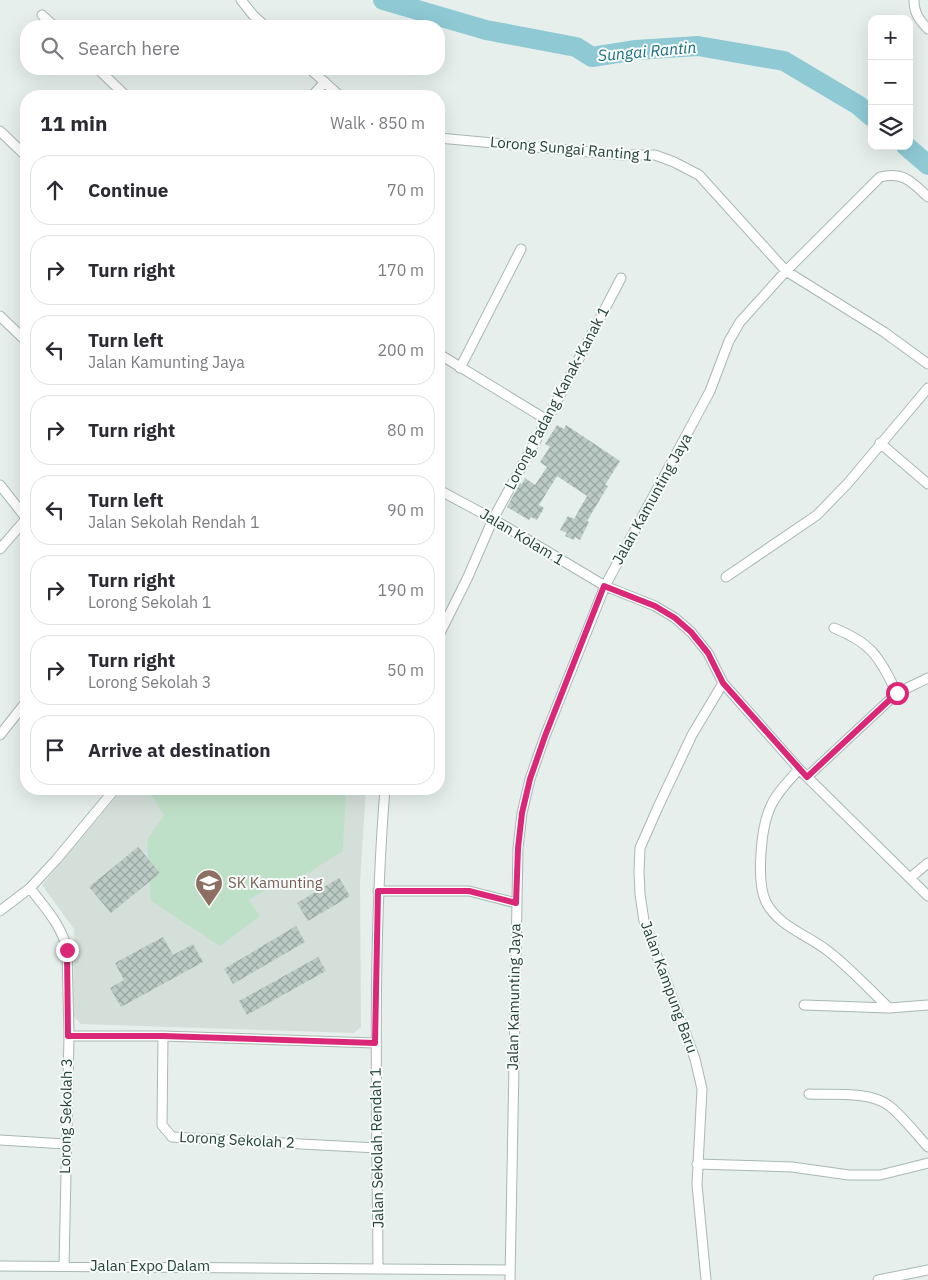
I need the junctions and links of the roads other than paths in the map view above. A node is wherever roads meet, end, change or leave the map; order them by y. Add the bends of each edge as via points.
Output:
1 (241, 0) edge
2 (914, 0) edge
3 (42, 15) dead end
4 (47, 20) edge
5 (258, 20) edge
6 (928, 29) edge
7 (104, 75) edge
8 (317, 75) edge
9 (325, 82) junction
10 (120, 90) edge
11 (318, 90) edge
12 (334, 90) edge
13 (2, 136) edge
14 (445, 139) edge
15 (20, 151) edge
16 (928, 197) edge
17 (521, 249) dead end
18 (786, 271) junction
19 (621, 278) dead end
20 (0, 316) edge
21 (20, 335) edge
22 (445, 358) edge
23 (928, 364) edge
24 (460, 368) junction
25 (928, 388) edge
26 (547, 420) junction
27 (880, 443) junction
28 (928, 484) edge
29 (0, 485) edge
30 (445, 493) edge
31 (20, 511) edge
32 (492, 519) junction
33 (20, 526) edge
34 (0, 549) edge
35 (726, 577) dead end
36 (604, 586) junction
37 (445, 623) edge
38 (834, 628) dead end
39 (928, 678) edge
40 (723, 683) junction
41 (897, 693) junction
42 (20, 710) edge
43 (0, 735) edge
44 (799, 769) junction
45 (807, 777) junction
46 (110, 795) edge
47 (385, 795) edge
48 (928, 863) edge
49 (910, 878) junction
50 (30, 888) junction
51 (378, 891) junction
52 (928, 896) edge
53 (516, 903) junction
54 (0, 912) edge
55 (804, 1005) dead end
56 (928, 1005) edge
57 (889, 1008) junction
58 (68, 1036) junction
59 (163, 1036) junction
60 (375, 1043) junction
61 (809, 1094) dead end
62 (0, 1140) edge
63 (65, 1144) junction
64 (928, 1147) edge
65 (377, 1148) junction
66 (928, 1163) edge
67 (697, 1164) junction
68 (0, 1266) edge
69 (64, 1266) junction
70 (378, 1268) junction
71 (510, 1270) junction
72 (924, 1274) edge
73 (510, 1280) edge
74 (706, 1280) edge
75 (878, 1280) edge

1 - 5 street
2 - 6 street via 914,10
3 - 4 street
7 - 10 street
8 - 9 street
9 - 11 street
9 - 12 street
13 - 15 street
14 - 18 street, Lorong Sungai Ranting 1 via 622,155 655,155 674,162 699,175
16 - 18 street, Jalan Kamunting Jaya via 902,176 880,177
17 - 24 street
18 - 23 street, Lorong Sungai Ranting 1 via 884,332
18 - 36 street, Jalan Kamunting Jaya via 740,322 729,341 710,391
19 - 26 street, Lorong Padang Kanak-Kanak 1
20 - 21 street
22 - 24 street
24 - 26 street
25 - 27 street
26 - 32 street, Lorong Padang Kanak-Kanak 1
27 - 28 street
27 - 35 street via 817,515
29 - 31 street
30 - 32 street, Jalan Kolam 1
32 - 36 street, Jalan Kolam 1
32 - 37 street
33 - 34 street
36 - 40 street, Jalan Kolam 1 via 655,606 675,618 708,653
36 - 53 street, Jalan Kamunting Jaya via 530,779 518,848
38 - 41 street via 866,644 882,663
39 - 41 street
40 - 44 street, Jalan Kolam 1
40 - 67 street, Jalan Kampung Baru via 692,736 640,848 640,894 644,921 695,1059 702,1089
41 - 45 street
42 - 43 street
44 - 45 street, Jalan Kolam 1
44 - 57 street via 774,800 765,823 761,867 766,902 791,928 826,949
45 - 49 street, Jalan Kolam 1
46 - 50 street
47 - 51 street, Jalan Sekolah Rendah 1
48 - 49 street
49 - 52 street, Jalan Kolam 1
50 - 54 street
50 - 58 street, Lorong Sekolah 3 via 59,927 67,950
51 - 53 street via 469,891
51 - 60 street, Jalan Sekolah Rendah 1
53 - 71 street, Jalan Kamunting Jaya
55 - 57 street
56 - 57 street
58 - 59 street
58 - 63 street, Lorong Sekolah 3
59 - 60 street
59 - 65 street, Lorong Sekolah 2 via 162,1125 172,1137
60 - 65 street, Jalan Sekolah Rendah 1
61 - 64 street via 865,1096 882,1102 895,1111
62 - 63 street
63 - 69 street, Lorong Sekolah 3
65 - 70 street, Jalan Sekolah Rendah 1
66 - 67 street via 880,1175
67 - 74 street, Jalan Kampung Baru
68 - 69 street, Jalan Expo Dalam
69 - 70 street, Jalan Expo Dalam
70 - 71 street, Jalan Expo Dalam
71 - 73 street, Jalan Kamunting Jaya
72 - 75 street

